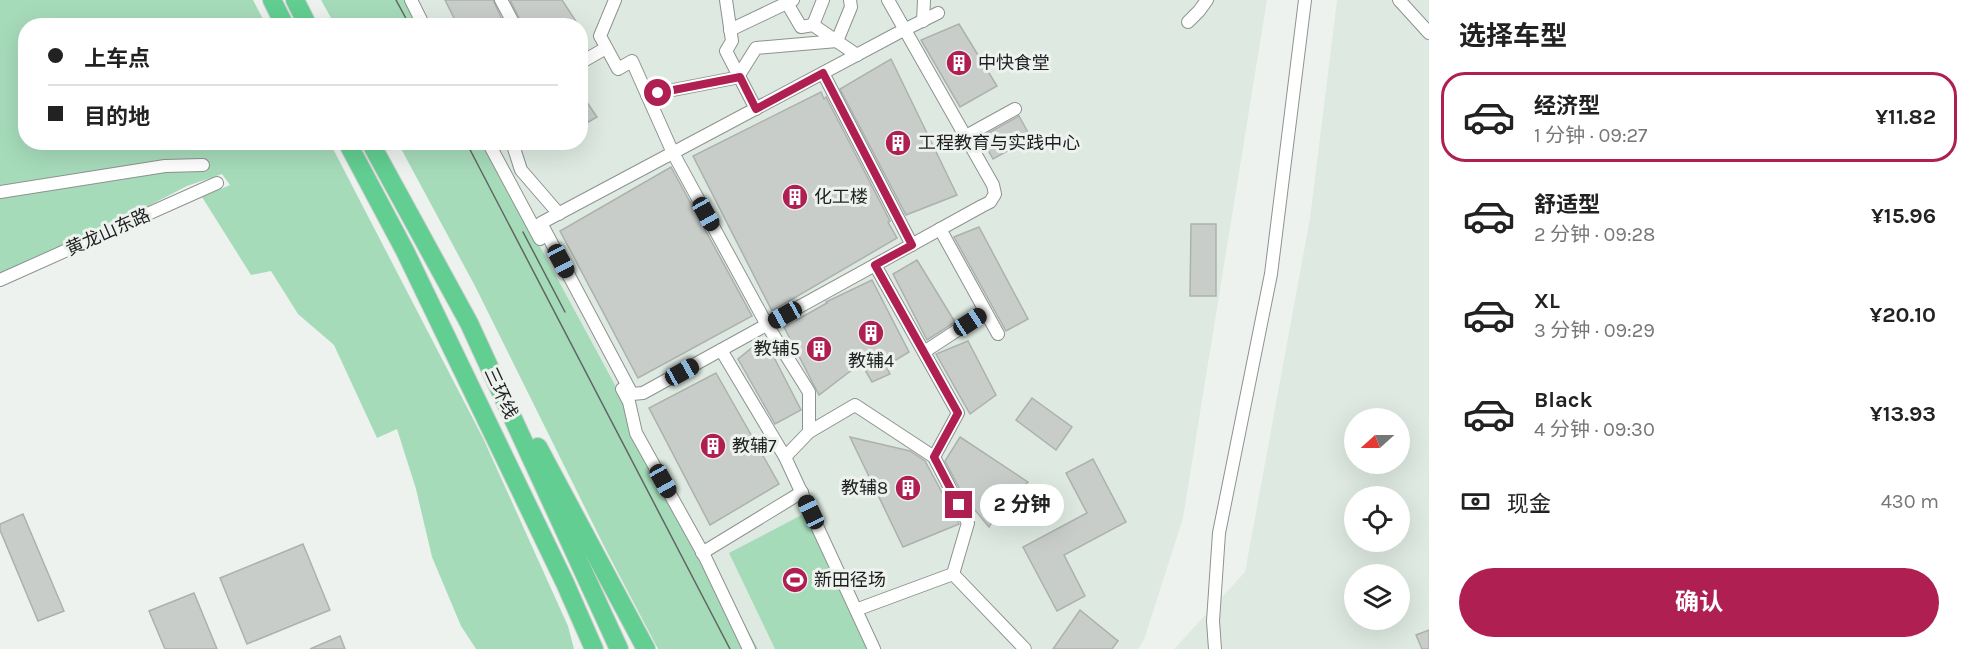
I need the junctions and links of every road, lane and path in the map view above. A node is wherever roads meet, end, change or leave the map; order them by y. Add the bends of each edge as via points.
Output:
1 (272, 0) edge
2 (295, 0) edge
3 (411, 0) edge
4 (501, 0) edge
5 (615, 0) edge
6 (726, 0) edge
7 (823, 0) edge
8 (850, 0) edge
9 (888, 0) edge
10 (924, 0) edge
11 (1207, 0) edge
12 (1305, 0) edge
13 (1399, 0) edge
14 (790, 2) edge
15 (938, 13) dead end
16 (281, 18) edge
17 (304, 18) edge
18 (420, 18) edge
19 (511, 18) edge
20 (923, 21) junction
21 (1188, 22) dead end
22 (813, 25) junction
23 (730, 30) junction
24 (904, 30) junction
25 (1429, 33) edge
26 (837, 41) junction
27 (606, 48) junction
28 (857, 55) junction
29 (588, 58) edge
30 (823, 73) junction
31 (739, 76) junction
32 (647, 94) junction
33 (756, 109) junction
34 (1015, 109) dead end
35 (966, 136) junction
36 (351, 150) edge
37 (374, 150) edge
38 (492, 150) edge
39 (515, 150) edge
40 (673, 153) junction
41 (203, 165) dead end
42 (521, 170) junction
43 (507, 178) junction
44 (217, 183) dead end
45 (0, 192) edge
46 (559, 214) junction
47 (940, 230) junction
48 (912, 245) junction
49 (875, 265) junction
50 (0, 280) edge
51 (985, 312) junction
52 (469, 323) junction
53 (767, 325) junction
54 (998, 334) dead end
55 (721, 350) junction
56 (924, 352) junction
57 (809, 432) junction
58 (785, 457) junction
59 (934, 457) junction
60 (802, 492) junction
61 (702, 553) junction
62 (953, 574) junction
63 (573, 601) junction
64 (861, 608) dead end
65 (1213, 648) edge
66 (588, 649) edge
67 (594, 649) edge
68 (619, 649) edge
69 (646, 649) edge
70 (749, 649) edge
71 (874, 649) edge
72 (1025, 649) edge

1 - 16 highway
2 - 17 highway
3 - 18 street
4 - 19 street
5 - 27 street via 600,36
6 - 23 street
7 - 22 street
8 - 26 street via 851,7
9 - 24 street
10 - 20 street
11 - 21 street
12 - 65 street via 1271,274 1219,533
13 - 25 street
14 - 22 street via 801,27
14 - 23 street
15 - 20 street
20 - 24 street
22 - 26 street
23 - 31 street via 732,41 726,51
24 - 28 street
24 - 35 street
26 - 28 street
26 - 31 street via 756,48
27 - 29 street
27 - 32 street via 618,69 632,61
28 - 30 street
30 - 33 street
30 - 48 street
31 - 32 street
31 - 33 street
32 - 40 street
33 - 40 street
34 - 35 street
35 - 47 street via 995,194 990,201
36 - 63 highway, 三环线 via 405,251
37 - 52 highway, 三环线
38 - 43 street
39 - 42 street
40 - 46 street
40 - 53 street
41 - 45 street via 165,166
42 - 43 street
42 - 46 street
43 - 61 street via 629,402 636,433
44 - 50 street, 黄龙山东路
46 - 55 street via 541,223 632,394 643,393
47 - 48 street
47 - 51 street
48 - 49 street
49 - 53 street
49 - 56 street
51 - 54 street
51 - 56 street
52 - 68 highway, 三环线
52 - 69 highway
53 - 55 street
53 - 57 street via 809,392
55 - 58 street
56 - 59 street via 958,413
57 - 58 street
57 - 59 street via 855,405
58 - 60 street
59 - 62 street via 968,523
60 - 61 street
60 - 71 street
61 - 70 street
62 - 64 street
62 - 72 street
63 - 66 highway
63 - 67 highway, 三环线

